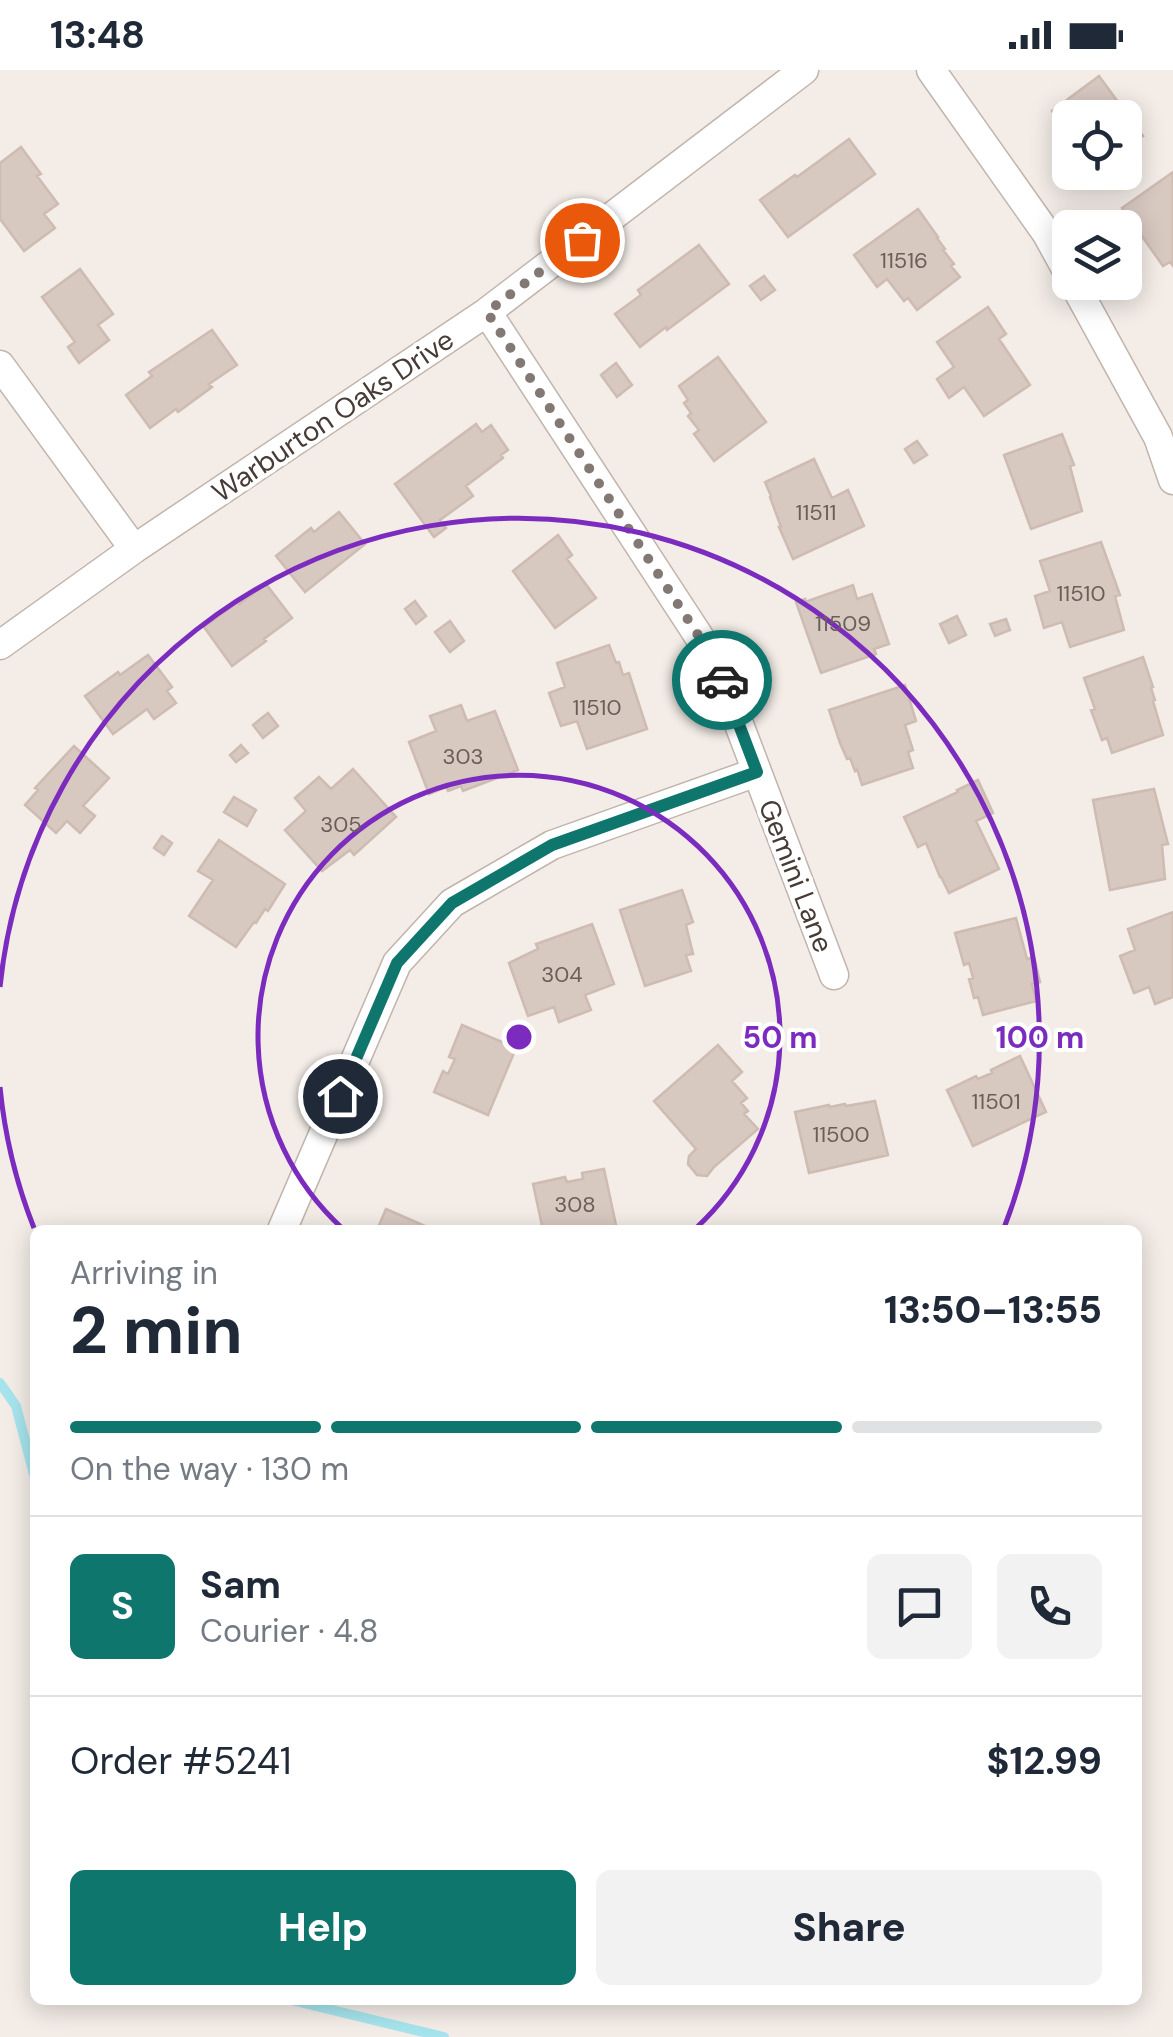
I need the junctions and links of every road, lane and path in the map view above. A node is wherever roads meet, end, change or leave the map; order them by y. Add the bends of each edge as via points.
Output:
1 (804, 70) edge
2 (930, 70) edge
3 (1052, 243) edge
4 (1083, 300) edge
5 (487, 312) junction
6 (0, 365) edge
7 (1173, 480) edge
8 (134, 549) junction
9 (0, 645) edge
10 (757, 772) junction
11 (834, 975) dead end
12 (284, 1225) edge

1 - 5 street, Warburton Oaks Drive
2 - 3 street
4 - 7 street via 1158,437
5 - 8 street, Warburton Oaks Drive
5 - 10 street, Gemini Lane via 715,661
6 - 8 street
8 - 9 street, Warburton Oaks Drive
10 - 11 street, Gemini Lane
10 - 12 street via 552,845 452,903 397,963

